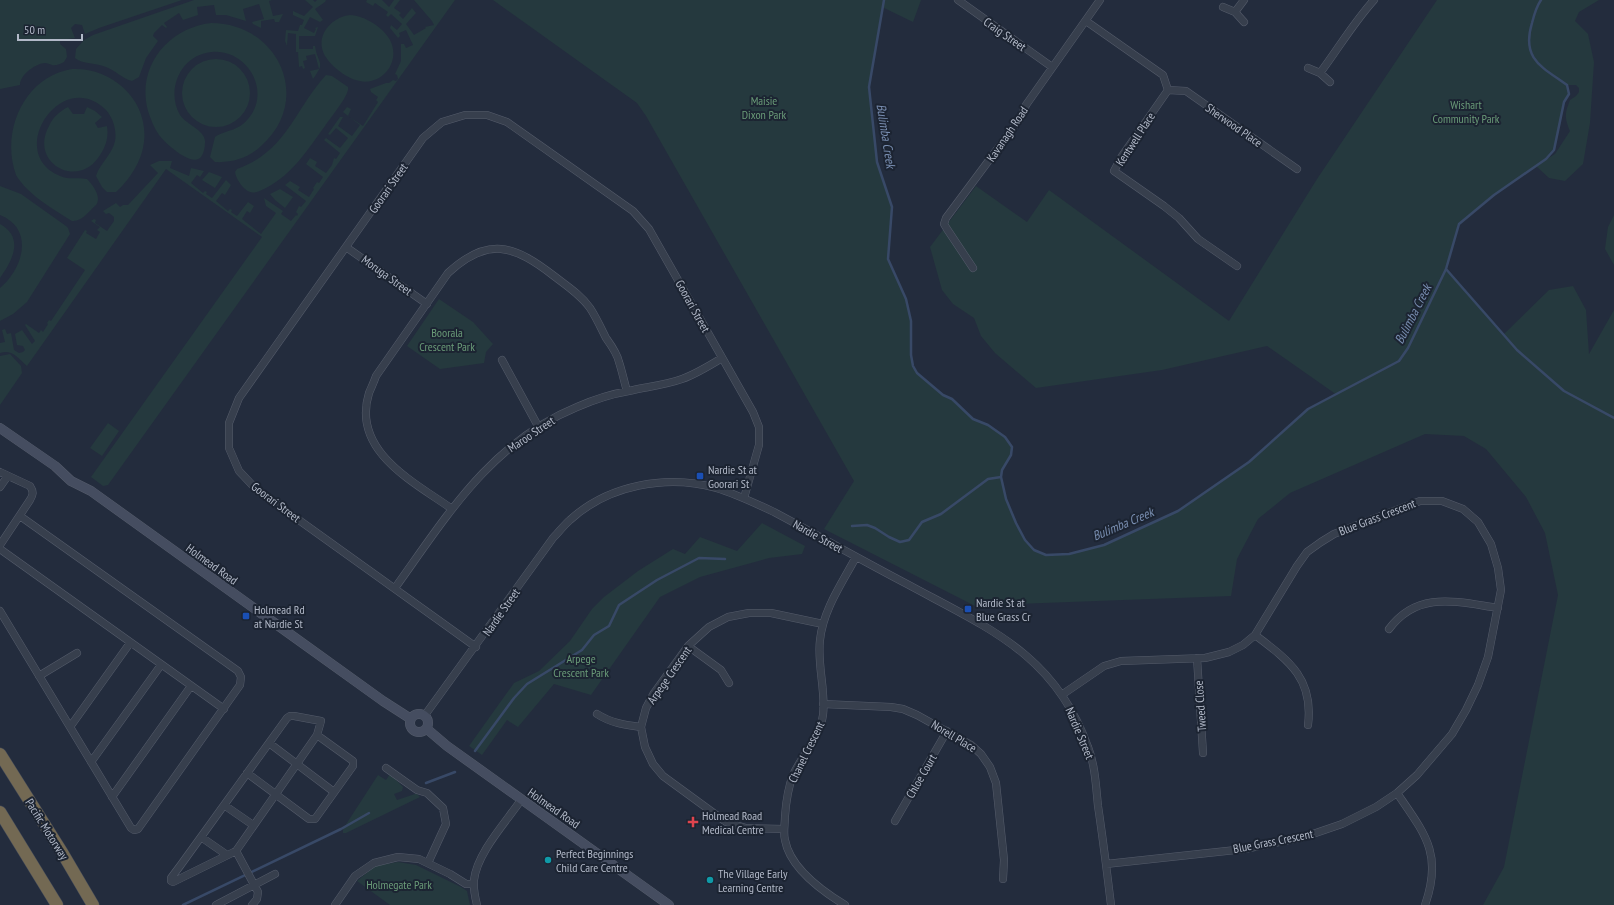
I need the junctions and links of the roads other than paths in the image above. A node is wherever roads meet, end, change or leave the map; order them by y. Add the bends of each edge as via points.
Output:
1 (958, 0) edge
2 (1100, 0) edge
3 (1244, 0) edge
4 (1374, 0) edge
5 (1223, 7) dead end
6 (1235, 12) junction
7 (1086, 21) junction
8 (1244, 22) dead end
9 (1052, 67) junction
10 (1308, 68) dead end
11 (1320, 73) junction
12 (1330, 82) dead end
13 (1168, 90) junction
14 (1297, 169) dead end
15 (346, 246) junction
16 (1237, 266) dead end
17 (973, 268) dead end
18 (427, 304) junction
19 (722, 358) junction
20 (502, 360) dead end
21 (627, 391) junction
22 (538, 426) junction
23 (0, 428) edge
24 (0, 472) edge
25 (8, 477) junction
26 (0, 487) edge
27 (744, 498) junction
28 (452, 509) junction
29 (20, 516) junction
30 (0, 545) edge
31 (0, 549) edge
32 (856, 557) junction
33 (395, 588) junction
34 (1498, 608) junction
35 (0, 611) edge
36 (823, 624) junction
37 (1389, 629) dead end
38 (1255, 635) junction
39 (130, 643) junction
40 (476, 646) junction
41 (688, 646) junction
42 (77, 653) dead end
43 (1197, 658) junction
44 (161, 665) junction
45 (40, 676) junction
46 (729, 683) dead end
47 (191, 686) junction
48 (1063, 694) junction
49 (824, 704) junction
50 (224, 709) junction
51 (597, 714) dead end
52 (425, 716) junction
53 (411, 719) junction
54 (1308, 725) dead end
55 (70, 726) junction
56 (641, 727) junction
57 (427, 729) junction
58 (947, 731) junction
59 (317, 735) junction
60 (269, 743) junction
61 (1203, 753) dead end
62 (0, 754) edge
63 (91, 762) junction
64 (296, 764) junction
65 (386, 768) dead end
66 (247, 774) junction
67 (334, 792) junction
68 (1397, 793) junction
69 (275, 794) junction
70 (112, 797) junction
71 (522, 800) junction
72 (224, 805) junction
73 (0, 812) edge
74 (895, 821) dead end
75 (253, 826) junction
76 (784, 829) junction
77 (201, 837) junction
78 (236, 851) junction
79 (227, 855) junction
80 (428, 863) junction
81 (1106, 864) junction
82 (275, 874) dead end
83 (1002, 879) dead end
84 (253, 882) junction
85 (474, 882) junction
86 (57, 905) edge
87 (93, 905) edge
88 (216, 905) edge
89 (252, 905) edge
90 (335, 905) edge
91 (477, 905) edge
92 (669, 905) edge
93 (845, 905) edge
94 (1111, 905) edge
95 (1425, 905) edge

1 - 9 street, Craig Street
2 - 7 street, Kavanagh Road
3 - 6 street
4 - 11 street
5 - 6 street
6 - 8 street
7 - 9 street, Kavanagh Road
7 - 13 street via 1163,75
9 - 17 street, Kavanagh Road via 1019,120 946,218 944,224
10 - 11 street
11 - 12 street
13 - 14 street, Sherwood Place via 1186,91
13 - 16 street, Kentwell Place via 1114,171 1164,206 1198,239
15 - 18 street, Moruga Street
15 - 19 street, Goorari Street via 423,138 442,122 465,115 487,115 507,122 633,211 649,229
15 - 33 street, Goorari Street via 238,398 229,423 229,448 239,471 257,490
18 - 21 street via 448,273 472,254 500,249 517,252 536,262 577,293 590,308 619,360
18 - 28 street via 376,376 366,408 367,423 372,440 392,466
19 - 21 street, Maroo Street via 681,379
19 - 27 street, Goorari Street via 759,427 759,445
20 - 22 street
21 - 22 street, Maroo Street via 577,407
22 - 28 street, Maroo Street via 484,470
23 - 53 street, Holmead Road via 55,466 71,481 91,490
24 - 25 street
25 - 26 street
25 - 29 street via 25,483 33,490
27 - 32 street, Nardie Street
27 - 40 street, Nardie Street via 692,483 665,482 618,491 593,503 570,520 553,538
28 - 33 street, Maroo Street
29 - 30 street
29 - 50 street via 238,671 241,677 240,684
31 - 39 street
32 - 36 street, Chanel Crescent via 828,609
32 - 48 street, Nardie Street via 1002,637 1031,659
33 - 40 street, Goorari Street
34 - 37 street via 1438,601 1412,609 1396,619
34 - 38 street, Blue Grass Crescent via 1501,590 1498,568 1491,544 1478,522 1463,509 1442,501 1420,500 1334,534 1307,552
34 - 68 street, Blue Grass Crescent via 1488,657 1466,710 1436,754
35 - 45 street
36 - 41 street, Arpege Crescent via 771,613 749,613 728,617 709,627
36 - 49 street, Chanel Crescent via 820,641
38 - 43 street, Blue Grass Crescent via 1229,652
38 - 54 street via 1284,657 1300,676 1309,702
39 - 44 street
39 - 55 street
40 - 52 street, Nardie Street
41 - 46 street via 721,670
41 - 56 street, Arpege Crescent via 654,693 646,708
42 - 45 street
43 - 48 street, Blue Grass Crescent via 1121,661 1104,666
43 - 61 street, Tweed Close
44 - 47 street
44 - 63 street
45 - 55 street
47 - 50 street
47 - 70 street
48 - 81 street, Nardie Street via 1083,734 1092,761
49 - 58 street, Norell Place via 904,709
49 - 76 street, Chanel Crescent via 819,729 793,774
50 - 70 street via 138,829 131,828
51 - 56 street via 620,724
52 - 53 street via 417,714
52 - 57 street via 429,723
53 - 57 street via 410,725 413,730 422,732
55 - 63 street
56 - 76 street, Arpege Crescent via 645,747 653,764 663,776 726,822 746,828
57 - 71 street, Holmead Road via 446,746
58 - 74 street, Chloe Court
58 - 83 street, Norell Place via 971,744 981,754 990,767 996,783 1004,860
59 - 60 street via 321,721 294,716 287,718
59 - 64 street
59 - 67 street via 353,761 353,766
60 - 64 street
60 - 66 street
62 - 87 highway, Pacific Motorway
63 - 70 street
64 - 67 street
64 - 69 street
65 - 80 street via 417,790 427,793 443,808 446,824
66 - 69 street
66 - 72 street
67 - 69 street via 315,819 309,819
68 - 81 street, Blue Grass Crescent via 1342,824 1304,837 1245,849
68 - 95 street via 1425,834 1431,853 1431,889
69 - 75 street
71 - 85 street via 486,851
71 - 92 street, Holmead Road
72 - 75 street
72 - 77 street
73 - 86 highway
75 - 78 street
76 - 93 street, Chanel Crescent via 785,840 797,866
77 - 79 street
77 - 79 street via 170,878 171,881
78 - 79 street
78 - 84 street
80 - 85 street via 459,879 466,878
80 - 90 street via 419,859 398,857 374,863 355,876
81 - 94 street, Nardie Street
82 - 84 street
84 - 88 street
84 - 89 street via 258,892 257,899
85 - 91 street

